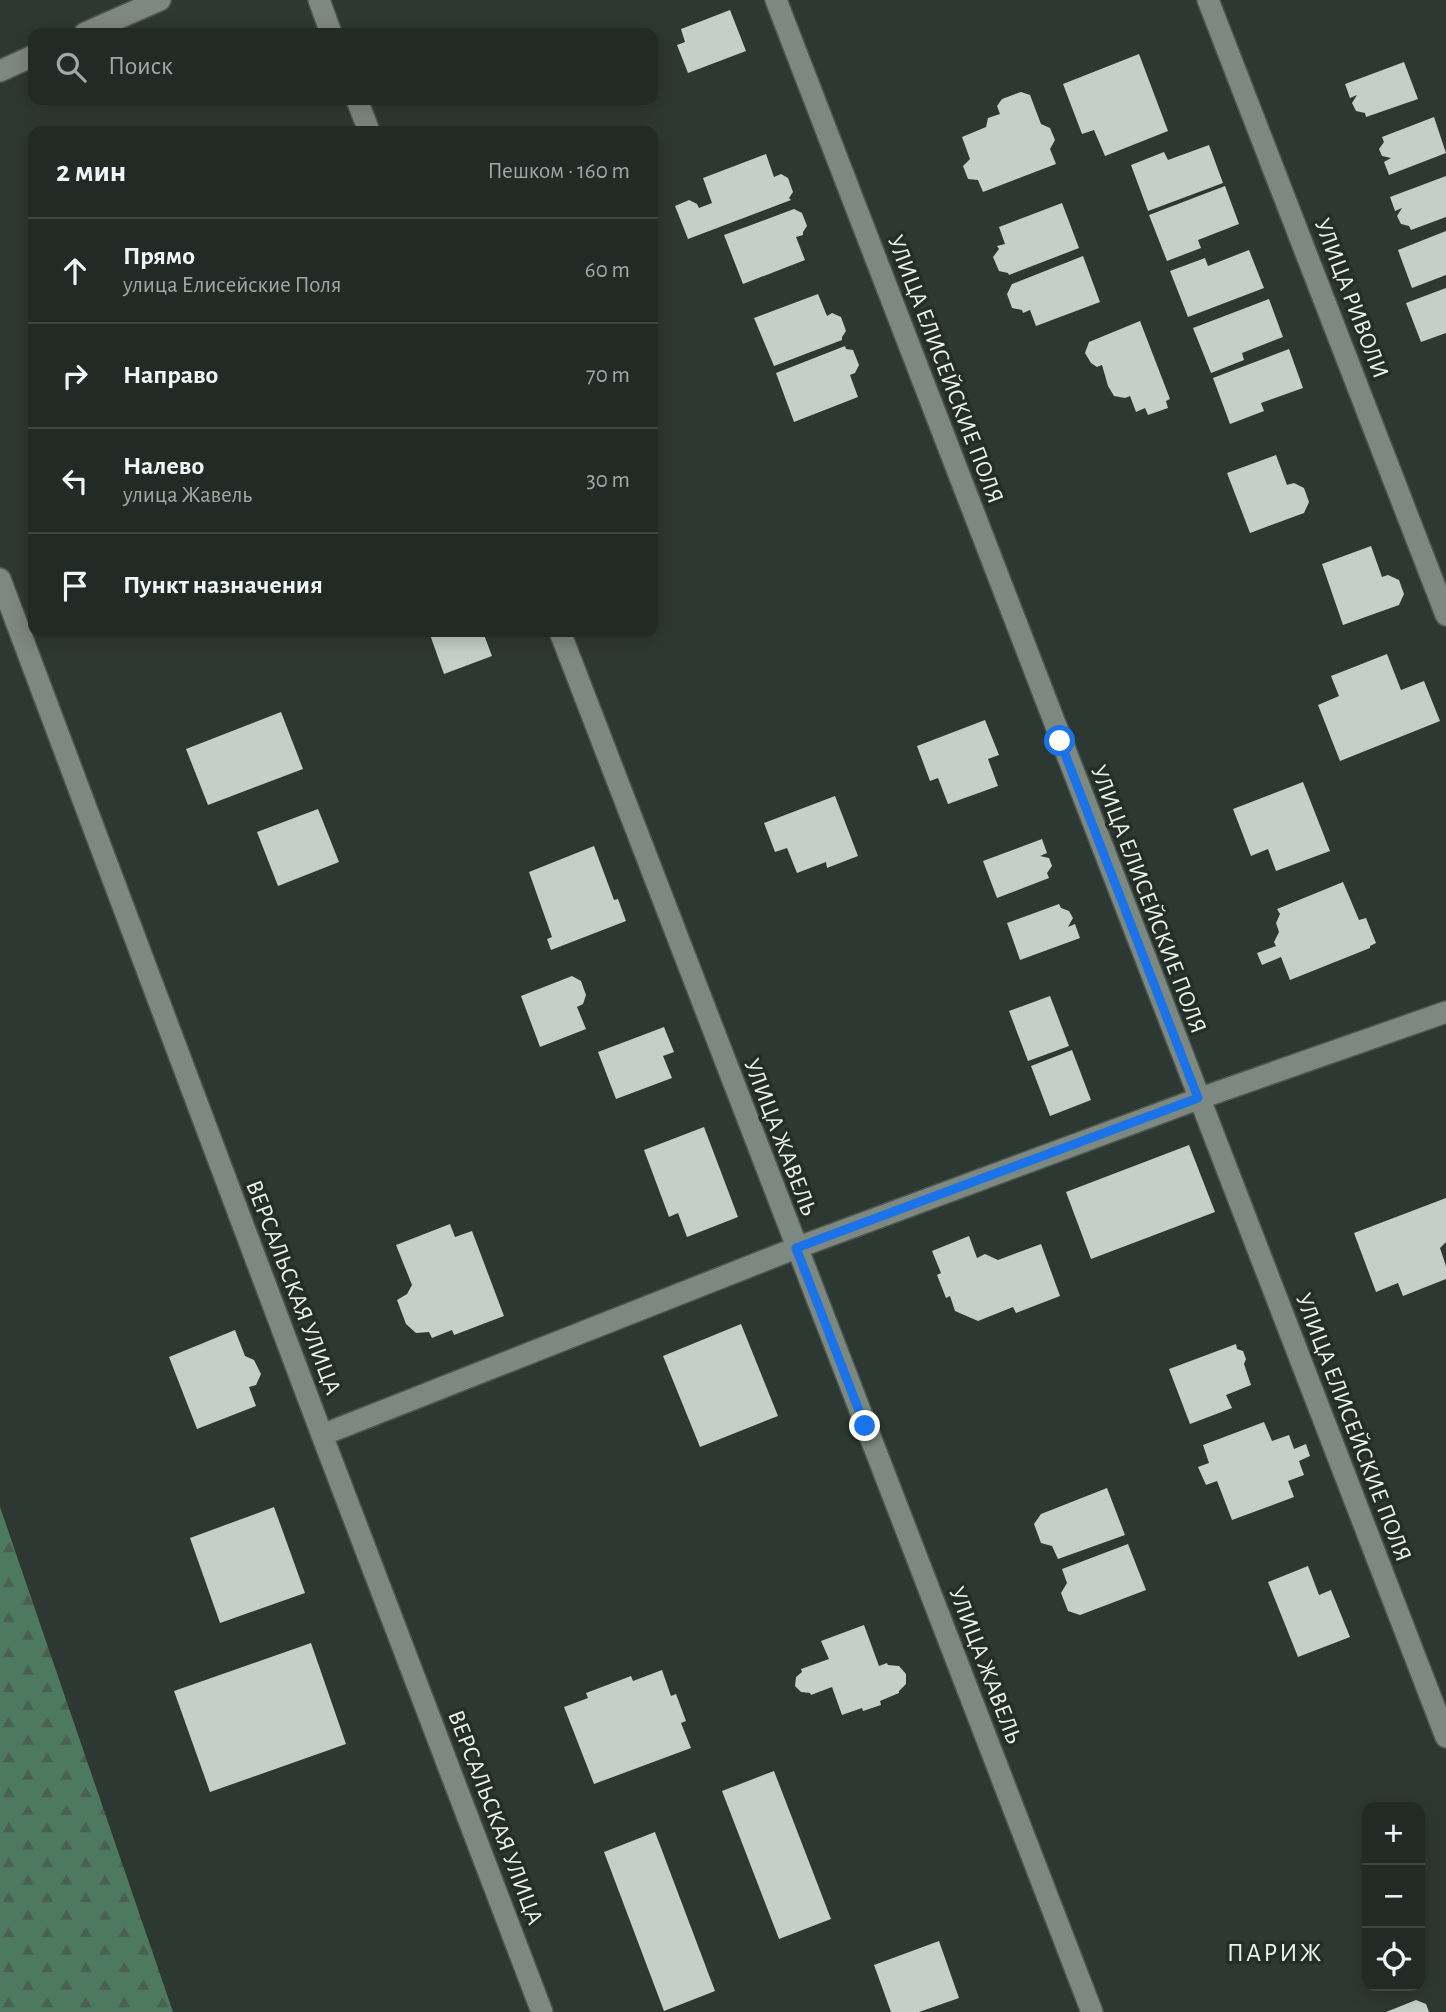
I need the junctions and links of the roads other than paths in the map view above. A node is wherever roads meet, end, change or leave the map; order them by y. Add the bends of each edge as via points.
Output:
1 (160, 0) edge
2 (319, 0) edge
3 (776, 0) edge
4 (1209, 0) edge
5 (96, 28) edge
6 (329, 28) edge
7 (28, 58) edge
8 (0, 71) edge
9 (359, 105) edge
10 (367, 126) edge
11 (0, 579) edge
12 (1446, 615) edge
13 (562, 637) edge
14 (1446, 1012) edge
15 (1198, 1098) junction
16 (796, 1248) junction
17 (322, 1434) junction
18 (1446, 1737) edge
19 (542, 2012) edge
20 (1091, 2012) edge

1 - 5 street
2 - 6 street
3 - 15 street, УЛИЦА ЕЛИСЕЙСКИЕ ПОЛЯ
4 - 12 street, УЛИЦА РИВОЛИ
7 - 8 street
9 - 10 street
11 - 17 street, ВЕРСАЛЬСКАЯ УЛИЦА
13 - 16 street, УЛИЦА ЖАВЕЛЬ
14 - 15 street
15 - 16 street
15 - 18 street, УЛИЦА ЕЛИСЕЙСКИЕ ПОЛЯ
16 - 17 street
16 - 20 street, УЛИЦА ЖАВЕЛЬ
17 - 19 street, ВЕРСАЛЬСКАЯ УЛИЦА

